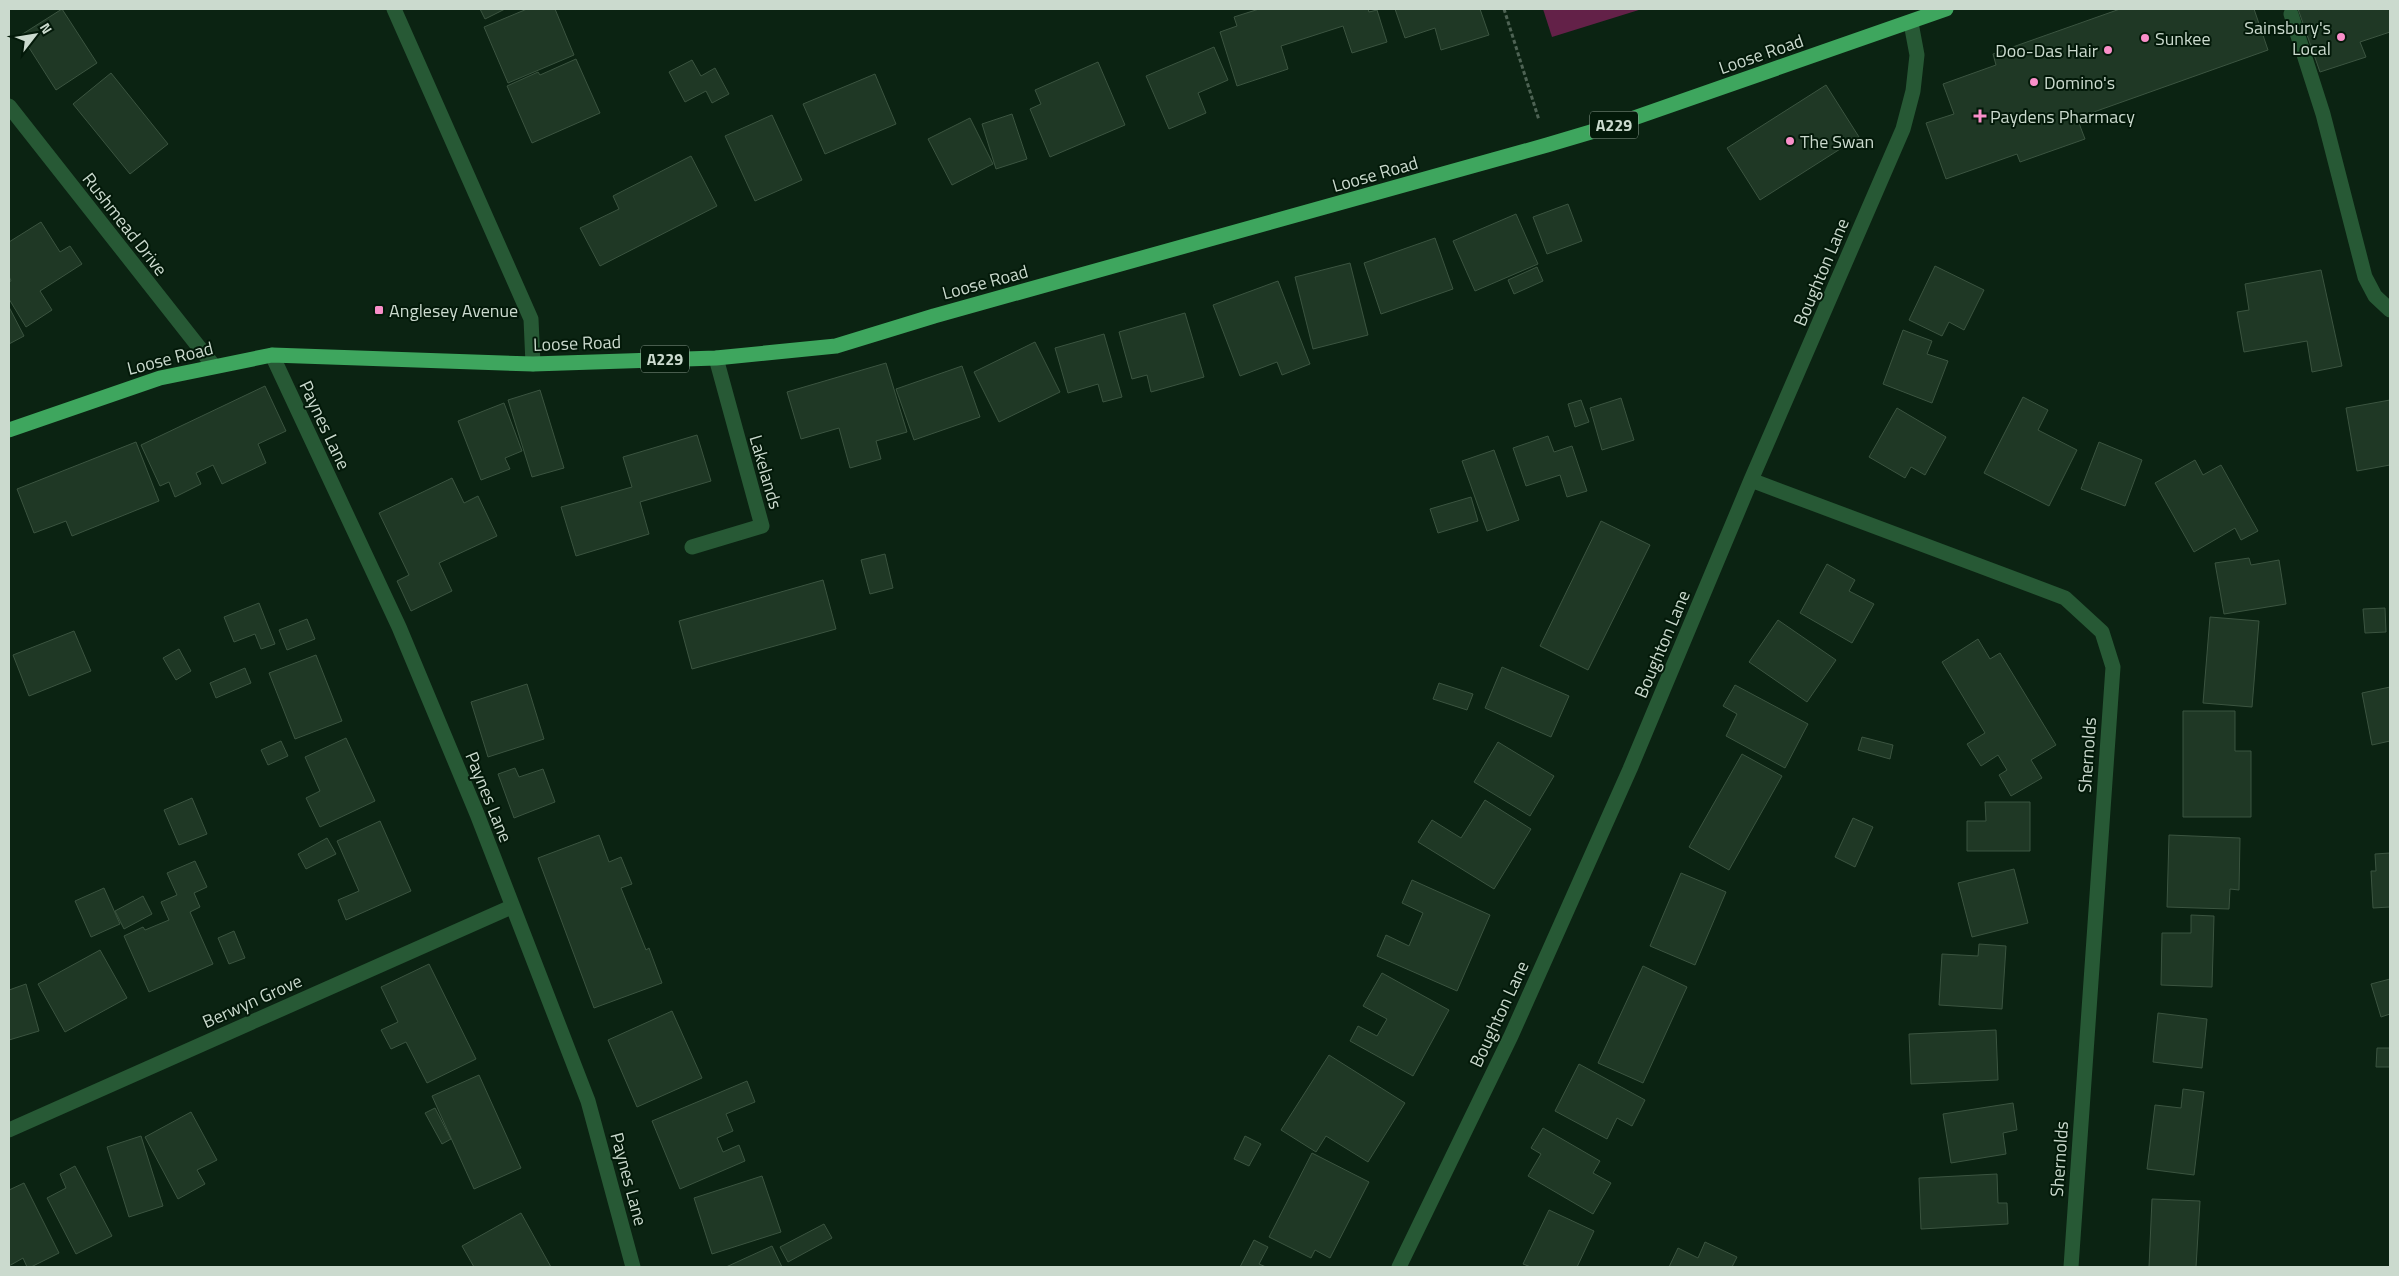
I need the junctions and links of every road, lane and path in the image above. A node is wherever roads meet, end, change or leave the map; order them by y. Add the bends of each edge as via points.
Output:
1 (394, 9) edge
2 (1504, 9) edge
3 (1946, 9) edge
4 (2291, 14) dead end
5 (1911, 23) junction
6 (9, 106) edge
7 (1548, 146) junction
8 (2390, 310) edge
9 (272, 355) junction
10 (716, 358) junction
11 (534, 364) junction
12 (213, 365) junction
13 (9, 430) edge
14 (1751, 480) junction
15 (692, 547) dead end
16 (511, 907) junction
17 (9, 1130) edge
18 (633, 1267) edge
19 (1399, 1267) edge
20 (2071, 1267) edge

1 - 11 street via 531,319
2 - 7 path
3 - 5 highway, Loose Road / A229
4 - 8 street via 2323,114 2365,277 2375,296
5 - 7 highway, Loose Road / A229
5 - 14 street, Boughton Lane via 1917,55 1913,91 1903,129
6 - 12 street, Rushmead Drive
7 - 10 highway, Loose Road / A229 via 836,346
9 - 11 highway, Loose Road / A229
9 - 12 highway, Loose Road / A229
9 - 16 street, Paynes Lane via 399,627 477,814
10 - 11 highway, Loose Road / A229
10 - 15 street, Lakelands via 762,526
12 - 13 highway, Loose Road / A229 via 105,395
14 - 19 street, Boughton Lane via 1630,769 1530,992
14 - 20 street, Shernolds via 2065,598 2102,632 2113,668
16 - 17 street, Berwyn Grove
16 - 18 street, Paynes Lane via 588,1101

